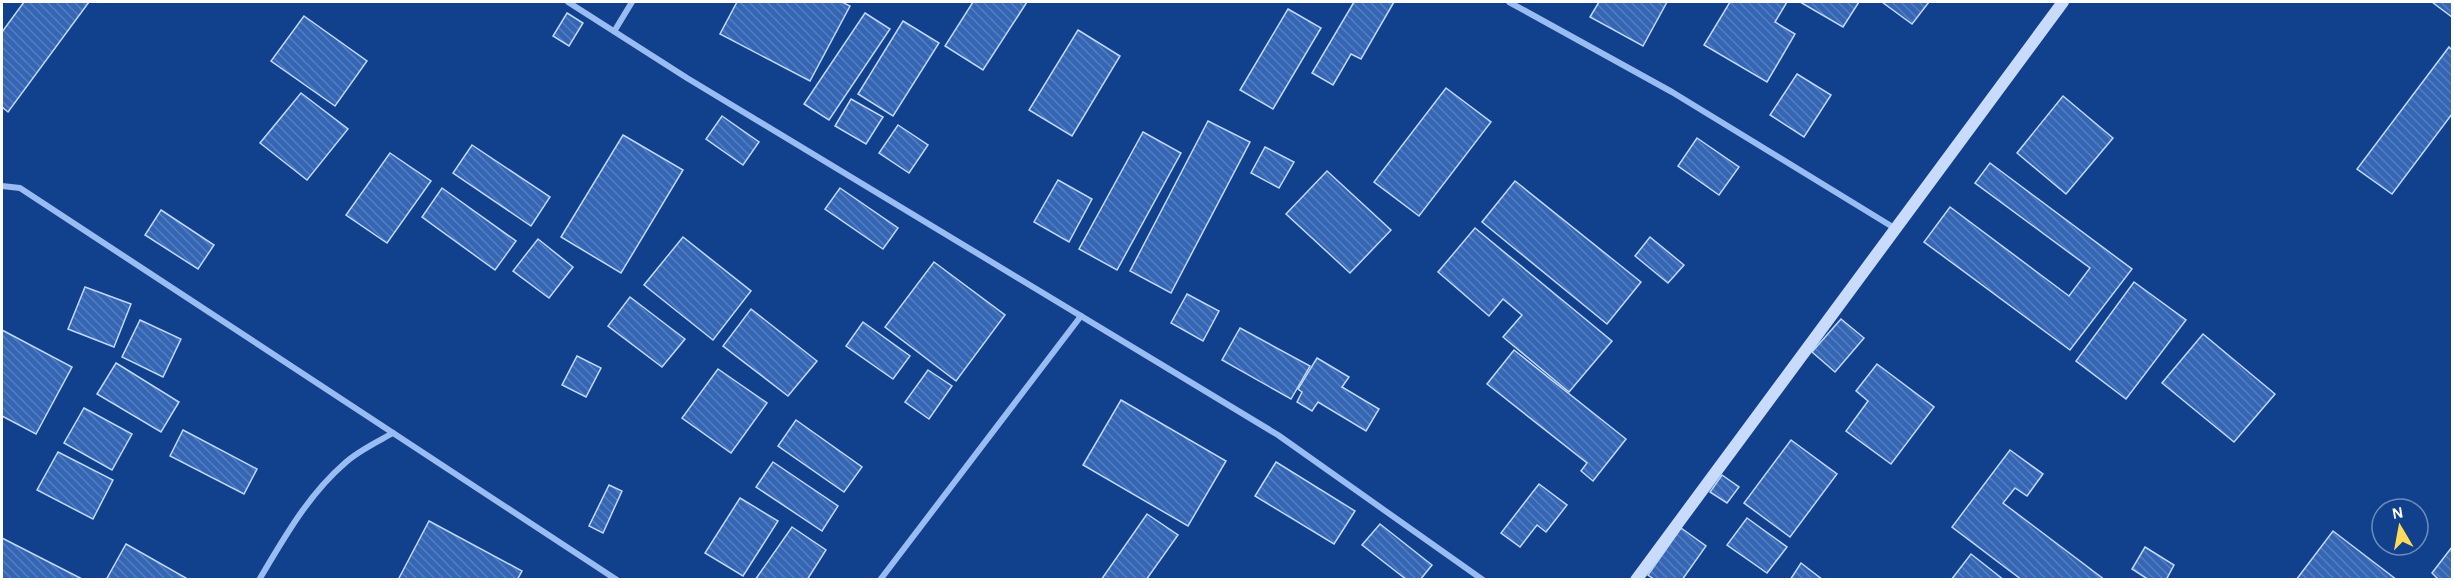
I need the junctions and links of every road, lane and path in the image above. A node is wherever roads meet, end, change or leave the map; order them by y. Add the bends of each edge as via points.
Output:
1 (568, 2) edge
2 (632, 2) edge
3 (1509, 2) edge
4 (2063, 2) edge
5 (615, 30) junction
6 (2, 186) edge
7 (1896, 229) junction
8 (1081, 316) junction
9 (393, 433) junction
10 (259, 579) edge
11 (617, 579) edge
12 (880, 579) edge
13 (1483, 579) edge
14 (1636, 579) edge

1 - 5 street
2 - 5 street
3 - 7 street via 1672,92
4 - 7 street
5 - 8 street via 687,78
6 - 9 street via 20,188
7 - 14 street
8 - 12 street
8 - 13 street via 1278,435
9 - 10 street via 346,461 320,487
9 - 11 street

